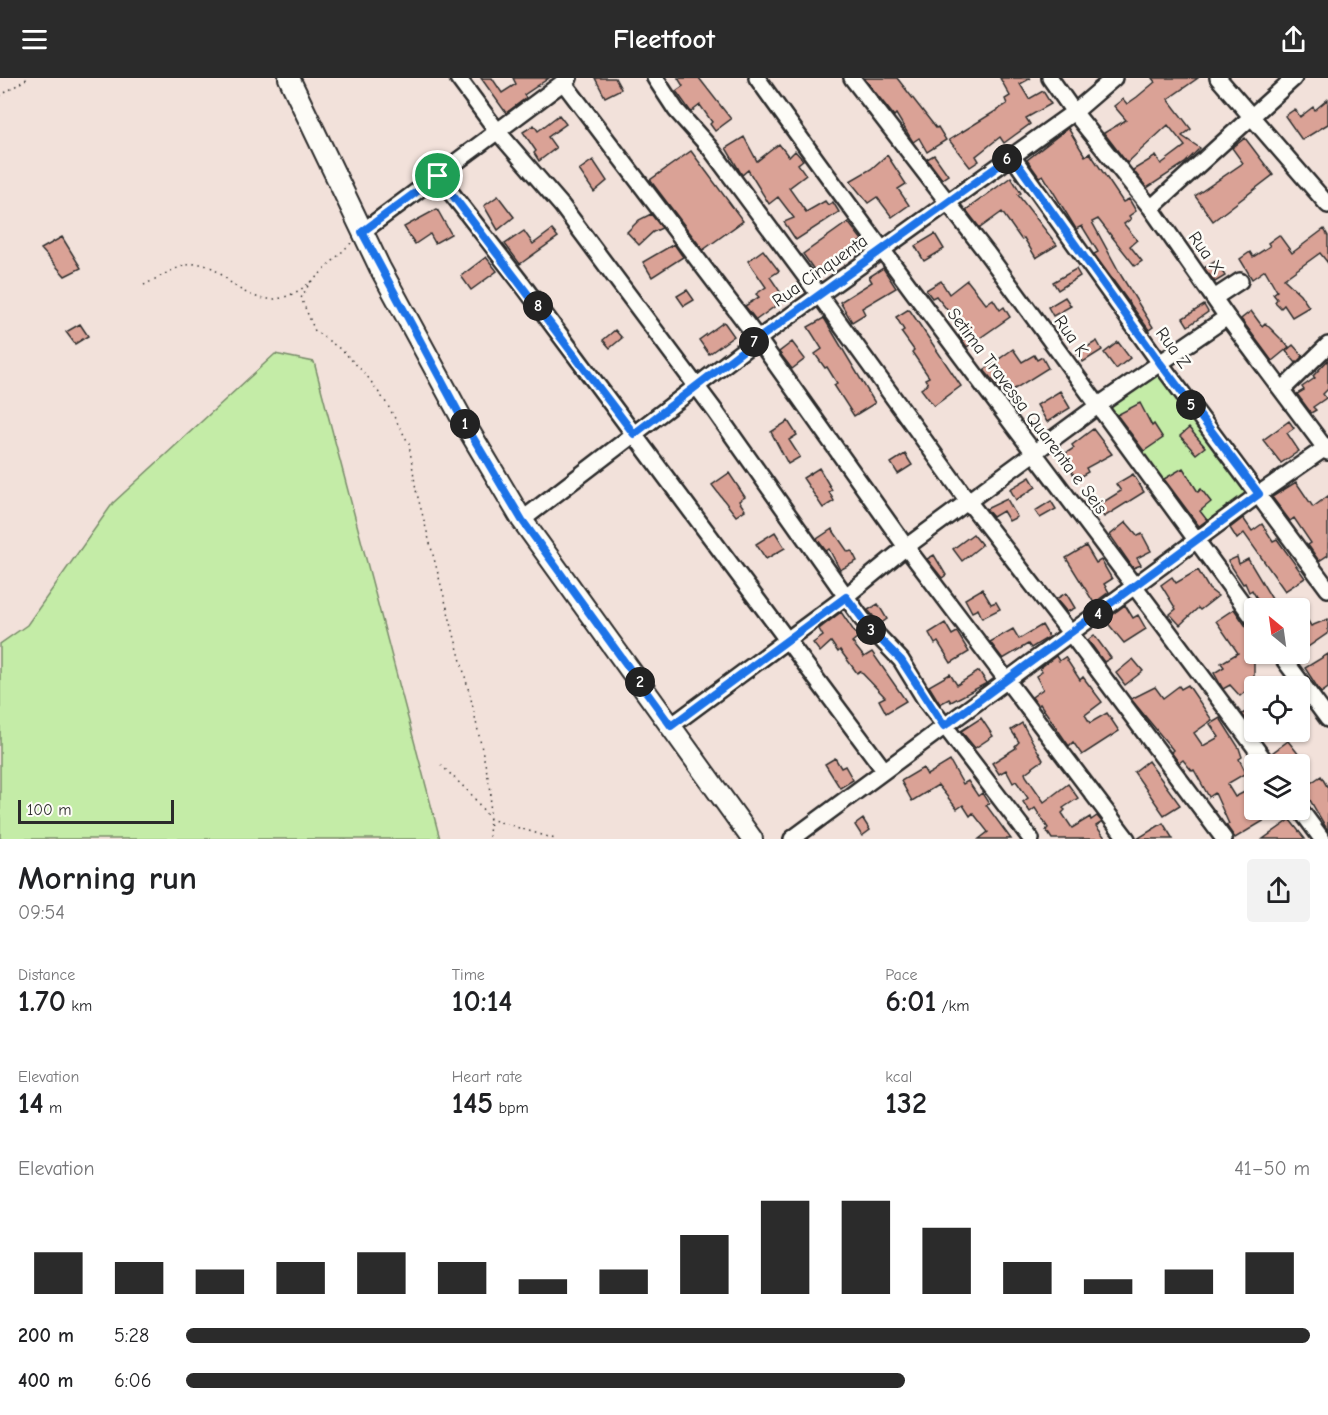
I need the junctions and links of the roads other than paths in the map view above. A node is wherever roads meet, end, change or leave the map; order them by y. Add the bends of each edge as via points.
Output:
1 (289, 78) edge
2 (458, 78) edge
3 (655, 78) edge
4 (757, 78) edge
5 (852, 78) edge
6 (1050, 78) edge
7 (1114, 78) edge
8 (1218, 78) edge
9 (1294, 78) edge
10 (566, 80) edge
11 (1074, 112) junction
12 (1251, 116) junction
13 (498, 132) junction
14 (1012, 156) junction
15 (438, 176) junction
16 (947, 204) junction
17 (1328, 205) edge
18 (1150, 208) junction
19 (362, 232) junction
20 (881, 251) junction
21 (1240, 281) dead end
22 (820, 296) junction
23 (1214, 298) junction
24 (1227, 317) junction
25 (758, 339) junction
26 (1328, 345) edge
27 (1160, 363) junction
28 (696, 387) junction
29 (1282, 390) junction
30 (1096, 407) junction
31 (634, 434) junction
32 (1327, 448) edge
33 (1034, 453) junction
34 (1259, 494) junction
35 (968, 501) junction
36 (522, 520) junction
37 (1196, 541) junction
38 (906, 547) junction
39 (1135, 585) junction
40 (1328, 589) edge
41 (846, 597) junction
42 (1244, 606) edge
43 (1071, 634) junction
44 (787, 640) junction
45 (1287, 664) edge
46 (1006, 682) junction
47 (1328, 719) edge
48 (671, 726) junction
49 (944, 726) junction
50 (1260, 754) edge
51 (884, 770) junction
52 (1308, 820) edge
53 (752, 839) edge
54 (792, 839) edge
55 (1031, 839) edge
56 (1127, 839) edge
57 (1224, 839) edge
58 (1322, 839) edge

1 - 19 main road
2 - 13 street
3 - 22 street
4 - 20 street, Setima Travessa Quarenta e Seis
5 - 16 street, Rua K
6 - 11 street, Rua X
7 - 11 street, Rua Cinquenta
8 - 12 street
9 - 12 street
10 - 13 street
10 - 25 street
11 - 14 street, Rua Cinquenta
11 - 18 street, Rua X
12 - 17 street
12 - 18 street
13 - 15 street
13 - 28 street via 562,206
14 - 16 street, Rua Cinquenta
14 - 27 street, Rua Z
15 - 19 street
15 - 31 street
16 - 20 street, Rua Cinquenta
16 - 30 street, Rua K via 1033,316
18 - 23 street, Rua X
19 - 36 main road via 462,419
20 - 22 street, Rua Cinquenta
20 - 33 street, Setima Travessa Quarenta e Seis
21 - 23 street
22 - 25 street, Rua Cinquenta
22 - 35 street
23 - 24 street, Rua X
24 - 27 street
24 - 29 street, Rua X
25 - 28 street, Rua Cinquenta
25 - 38 street
26 - 29 street
27 - 30 street
27 - 34 street, Rua Z
28 - 31 street, Rua Cinquenta
28 - 41 street
29 - 32 street, Rua X
30 - 33 street
30 - 37 street, Rua K
31 - 36 street, Rua Cinquenta
31 - 44 street
32 - 34 street
33 - 35 street
33 - 39 street, Setima Travessa Quarenta e Seis
34 - 37 street
34 - 40 street, Rua Z
35 - 38 street
35 - 43 street
36 - 48 main road
37 - 39 street
37 - 42 street, Rua K
38 - 41 street
38 - 46 street
39 - 43 street
39 - 50 street, Setima Travessa Quarenta e Seis
41 - 44 street
41 - 49 street via 901,660
43 - 46 street
43 - 57 street
44 - 48 street
44 - 51 street
45 - 47 street
46 - 49 street
46 - 56 street
48 - 53 main road
49 - 51 street
49 - 55 street
51 - 54 street
52 - 58 street

